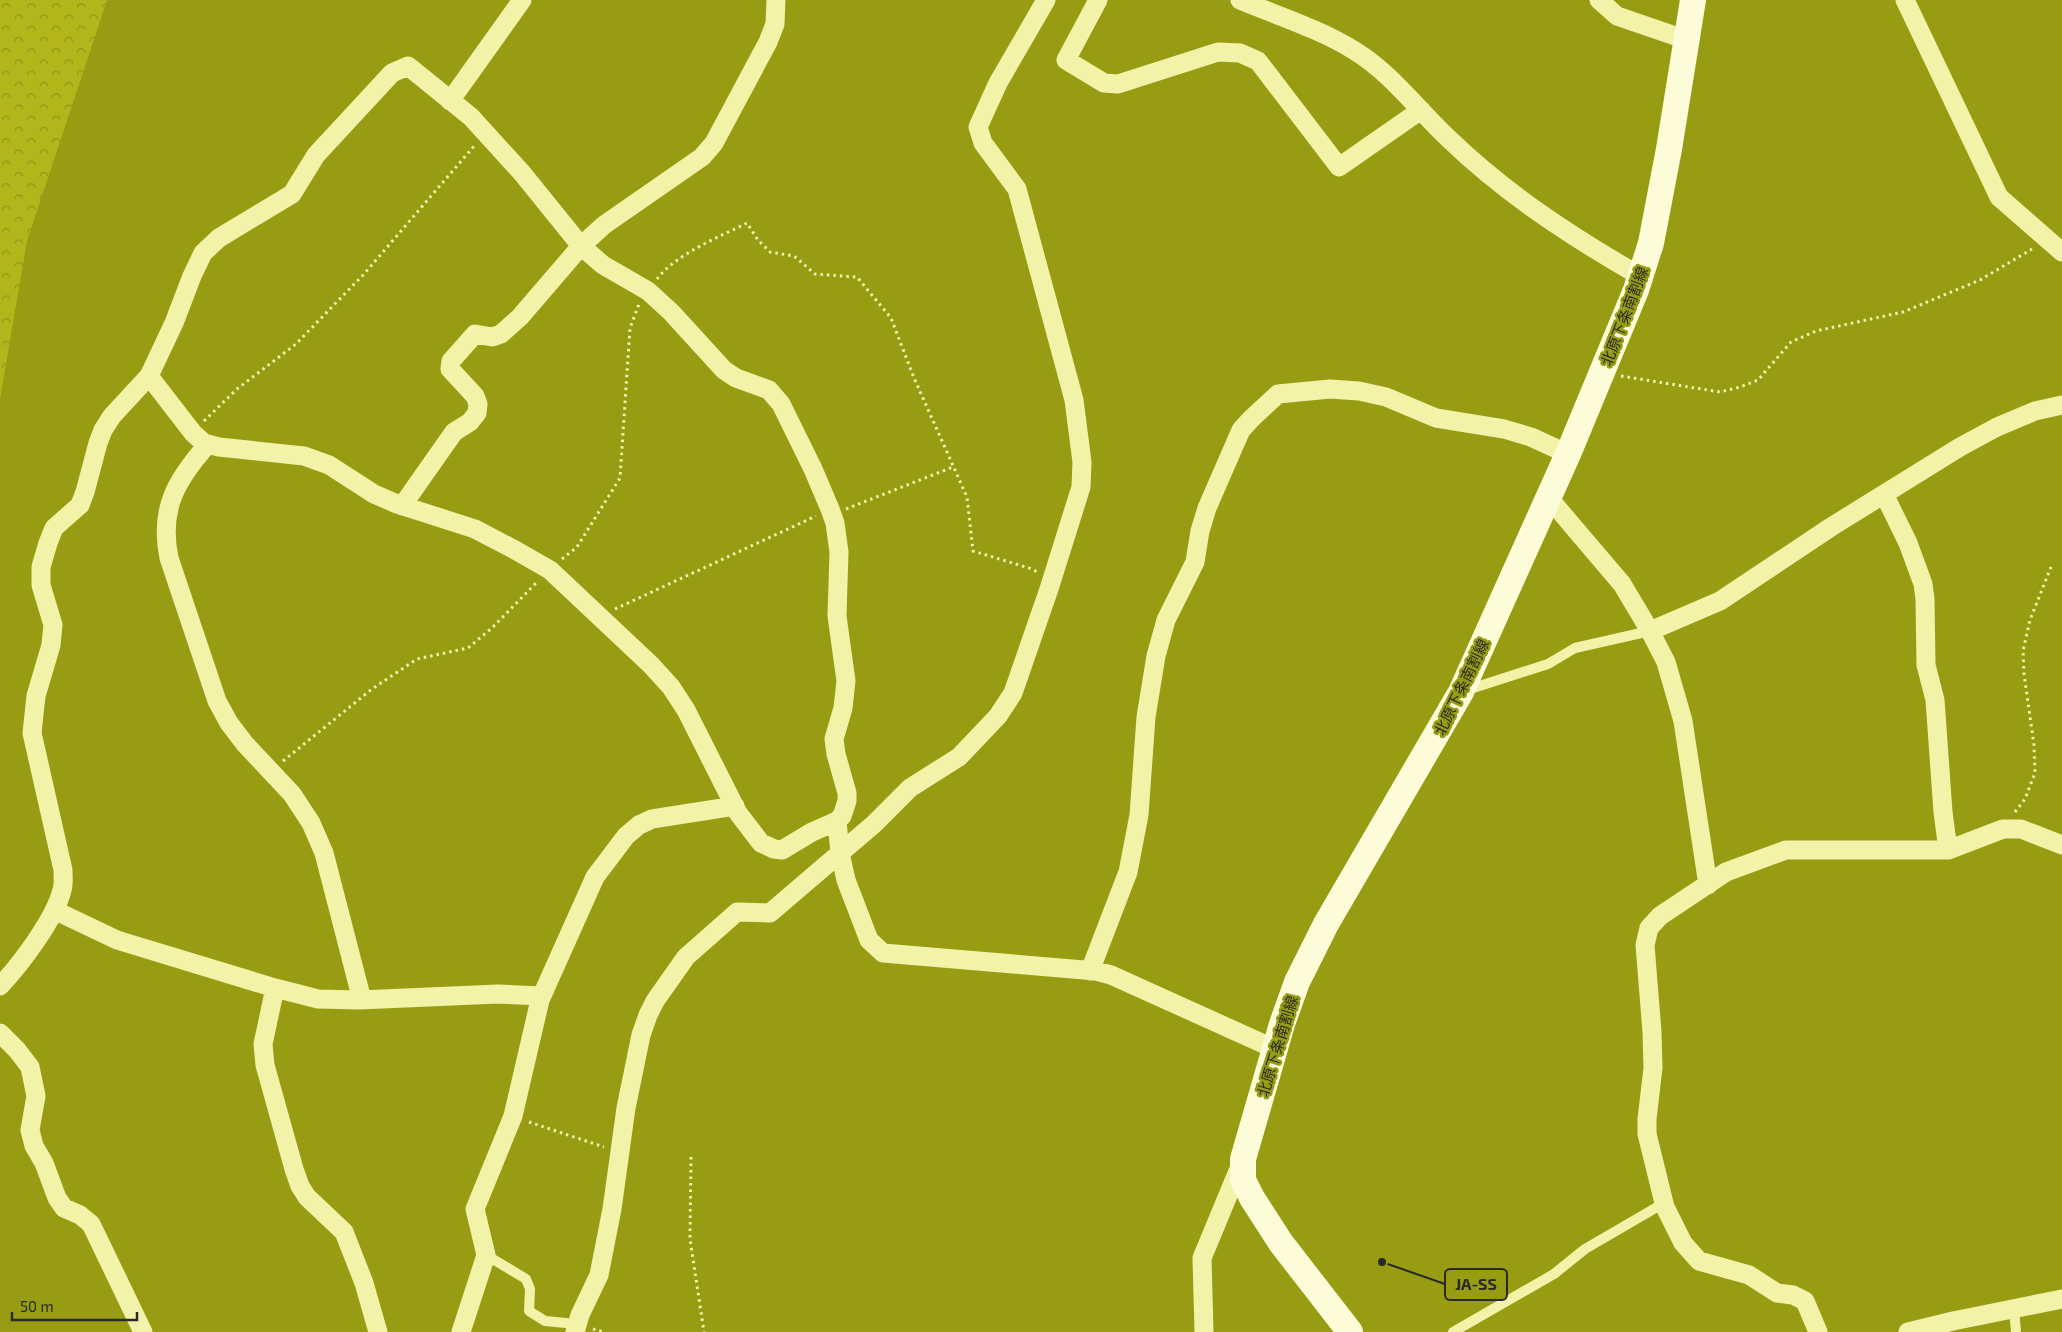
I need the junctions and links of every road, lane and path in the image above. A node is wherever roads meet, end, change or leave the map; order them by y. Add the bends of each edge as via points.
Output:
1 (522, 0) edge
2 (776, 0) edge
3 (1046, 0) edge
4 (1098, 0) edge
5 (1240, 0) edge
6 (1599, 0) edge
7 (1693, 0) edge
8 (1905, 0) edge
9 (1687, 40) junction
10 (450, 101) junction
11 (1421, 110) junction
12 (485, 133) junction
13 (2048, 239) junction
14 (581, 246) junction
15 (2062, 252) edge
16 (1640, 276) junction
17 (648, 291) junction
18 (1602, 373) junction
19 (149, 376) junction
20 (2062, 405) edge
21 (200, 438) junction
22 (1568, 454) junction
23 (953, 467) junction
24 (1884, 494) junction
25 (1548, 497) junction
26 (402, 506) junction
27 (831, 512) junction
28 (2051, 567) dead end
29 (1052, 580) junction
30 (599, 616) junction
31 (1650, 631) junction
32 (1461, 692) junction
33 (735, 806) junction
34 (837, 821) junction
35 (2003, 829) junction
36 (2062, 845) edge
37 (1948, 850) junction
38 (840, 853) junction
39 (1708, 885) junction
40 (54, 910) junction
41 (1090, 971) junction
42 (0, 986) edge
43 (275, 988) junction
44 (542, 996) junction
45 (362, 1000) junction
46 (0, 1033) edge
47 (1275, 1049) junction
48 (513, 1116) junction
49 (621, 1152) junction
50 (691, 1157) dead end
51 (1243, 1159) junction
52 (1664, 1202) junction
53 (486, 1255) junction
54 (2062, 1299) edge
55 (2014, 1309) junction
56 (576, 1328) edge
57 (144, 1332) edge
58 (378, 1332) edge
59 (461, 1332) edge
60 (704, 1332) edge
61 (1204, 1332) edge
62 (1350, 1332) edge
63 (1453, 1332) edge
64 (1818, 1332) edge
65 (1908, 1332) edge
66 (2016, 1332) edge

1 - 10 street
2 - 14 street via 775,24 768,42 714,143 702,157 604,225
3 - 29 street via 998,83 978,127 983,143 1017,189 1074,400 1082,462 1081,487
4 - 11 street via 1066,60 1104,83 1118,84 1218,52 1240,53 1258,61 1340,167
5 - 11 street via 1328,36 1356,52
6 - 9 street via 1617,16
7 - 9 main road, 北原下条南割線
8 - 13 street via 1999,197
9 - 16 main road, 北原下条南割線 via 1651,243
10 - 12 street
10 - 19 street via 408,66 392,73 316,155 292,194 220,238 203,253
11 - 16 street via 1494,179 1598,252
12 - 14 street
12 - 21 path via 364,274 296,344 221,402
13 - 15 street
13 - 18 path via 1980,280 1903,312 1816,331 1791,342 1758,380 1740,387 1720,392
14 - 17 street via 603,265
14 - 26 street via 502,334 492,337 475,334 450,361 450,369 476,396 477,412 470,422 454,432
16 - 18 main road, 北原下条南割線
17 - 23 path via 663,271 747,223 770,252 794,256 815,274 858,277 891,318
17 - 27 street via 724,370 769,390 782,404
18 - 22 main road, 北原下条南割線
19 - 21 street
19 - 40 street via 103,430 80,505 54,528 41,567 41,585 52,625 51,645 36,696 32,734 63,870 62,890
20 - 24 street via 2035,411 1997,427
21 - 26 street via 219,447 304,456 329,465 374,494
21 - 45 street via 171,499 165,537 169,558 217,701 228,723 292,794 311,823 324,853
22 - 25 main road, 北原下条南割線
22 - 41 street via 1531,437 1436,418 1386,397 1359,391 1330,389 1278,394 1251,419 1241,430 1207,508 1195,562 1166,620 1146,716 1139,815 1128,872
23 - 27 path
23 - 29 path via 967,496 973,551 1029,568
24 - 31 street via 1720,601
24 - 37 street via 1908,543 1923,584 1926,665 1935,700
25 - 31 street via 1622,584
25 - 32 main road, 北原下条南割線
26 - 30 street via 475,529 516,550 550,570
27 - 30 path
27 - 34 street via 839,552 837,616 846,681 843,708 834,739 847,801
28 - 35 path via 2030,620 2023,651 2035,773 2025,799
29 - 38 street via 1013,693 998,716 959,757 910,788
30 - 33 street via 671,687
31 - 32 lane via 1575,648 1548,664
31 - 39 street via 1666,662 1683,721
32 - 47 main road, 北原下条南割線 via 1326,924 1297,982
33 - 34 street via 761,843 774,850 782,850
33 - 44 street via 652,819 626,836 595,877
34 - 38 street
35 - 36 street via 2021,829
35 - 37 street
37 - 39 street via 1786,850 1726,872
38 - 41 street via 846,880 869,940 883,953
38 - 49 street via 770,913 737,912 686,957 655,1001 641,1035
39 - 52 street via 1660,916 1649,928 1645,945 1653,1068 1647,1134
40 - 42 street via 22,962
40 - 43 street via 117,940
41 - 47 street via 1111,975
43 - 45 street via 318,999
43 - 58 street via 264,1044 265,1065 294,1169 300,1186 344,1232 364,1283
44 - 45 street via 498,994
44 - 48 street
46 - 57 street via 30,1067 36,1096 30,1130 57,1198 64,1208 91,1224
47 - 51 main road, 北原下条南割線
48 - 49 path via 586,1143
48 - 53 street via 475,1209
49 - 56 street via 599,1275
50 - 60 path via 690,1240
51 - 61 street via 1202,1258
51 - 62 main road, 北原下条南割線 via 1243,1180 1252,1198 1281,1244
52 - 63 lane via 1585,1249 1554,1274
52 - 64 street via 1683,1243 1699,1261 1749,1274 1778,1293 1805,1301
53 - 56 lane via 526,1279 530,1289 529,1311 545,1321
53 - 59 street
54 - 55 street
55 - 65 street
55 - 66 lane

